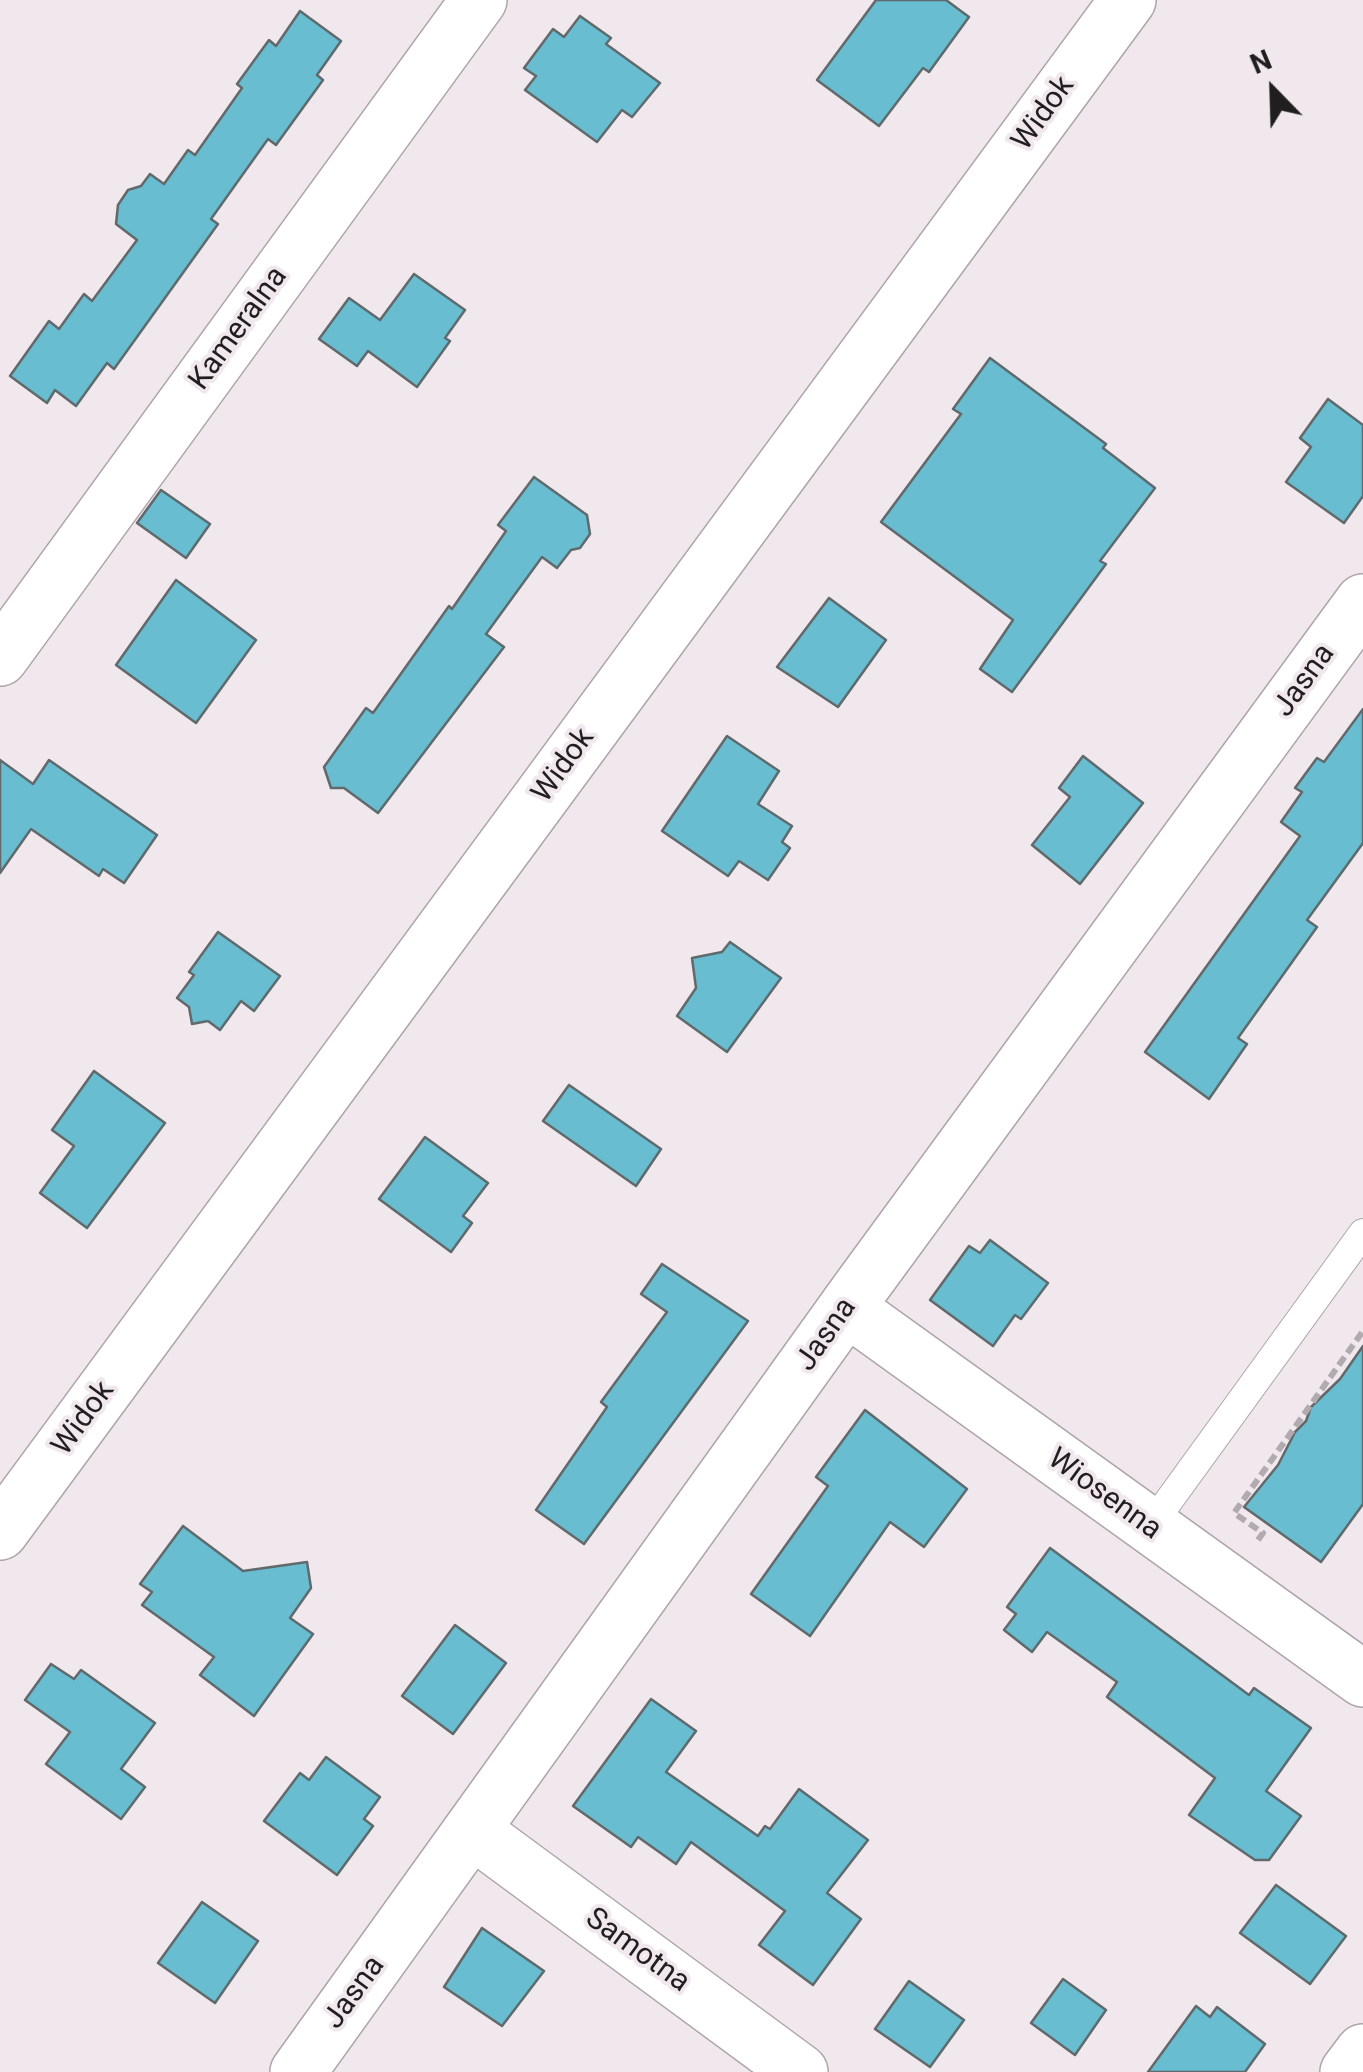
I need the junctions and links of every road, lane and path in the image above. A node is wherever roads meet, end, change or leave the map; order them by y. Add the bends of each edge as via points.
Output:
1 (478, 0) edge
2 (1128, 0) edge
3 (1363, 602) edge
4 (0, 658) edge
5 (1363, 1233) edge
6 (846, 1308) junction
7 (1363, 1331) edge
8 (1149, 1528) junction
9 (0, 1532) edge
10 (1251, 1550) dead end
11 (1363, 1679) edge
12 (473, 1831) junction
13 (1363, 2052) edge
14 (298, 2072) edge
15 (800, 2072) edge
16 (1348, 2072) edge

1 - 4 street, Kameralna
2 - 9 street, Widok
3 - 6 street, Jasna
5 - 8 lane
6 - 8 street, Wiosenna
6 - 12 street, Jasna
7 - 10 path via 1234,1513 1263,1534
8 - 11 street, Wiosenna
12 - 14 street, Jasna
12 - 15 street, Samotna
13 - 16 street

